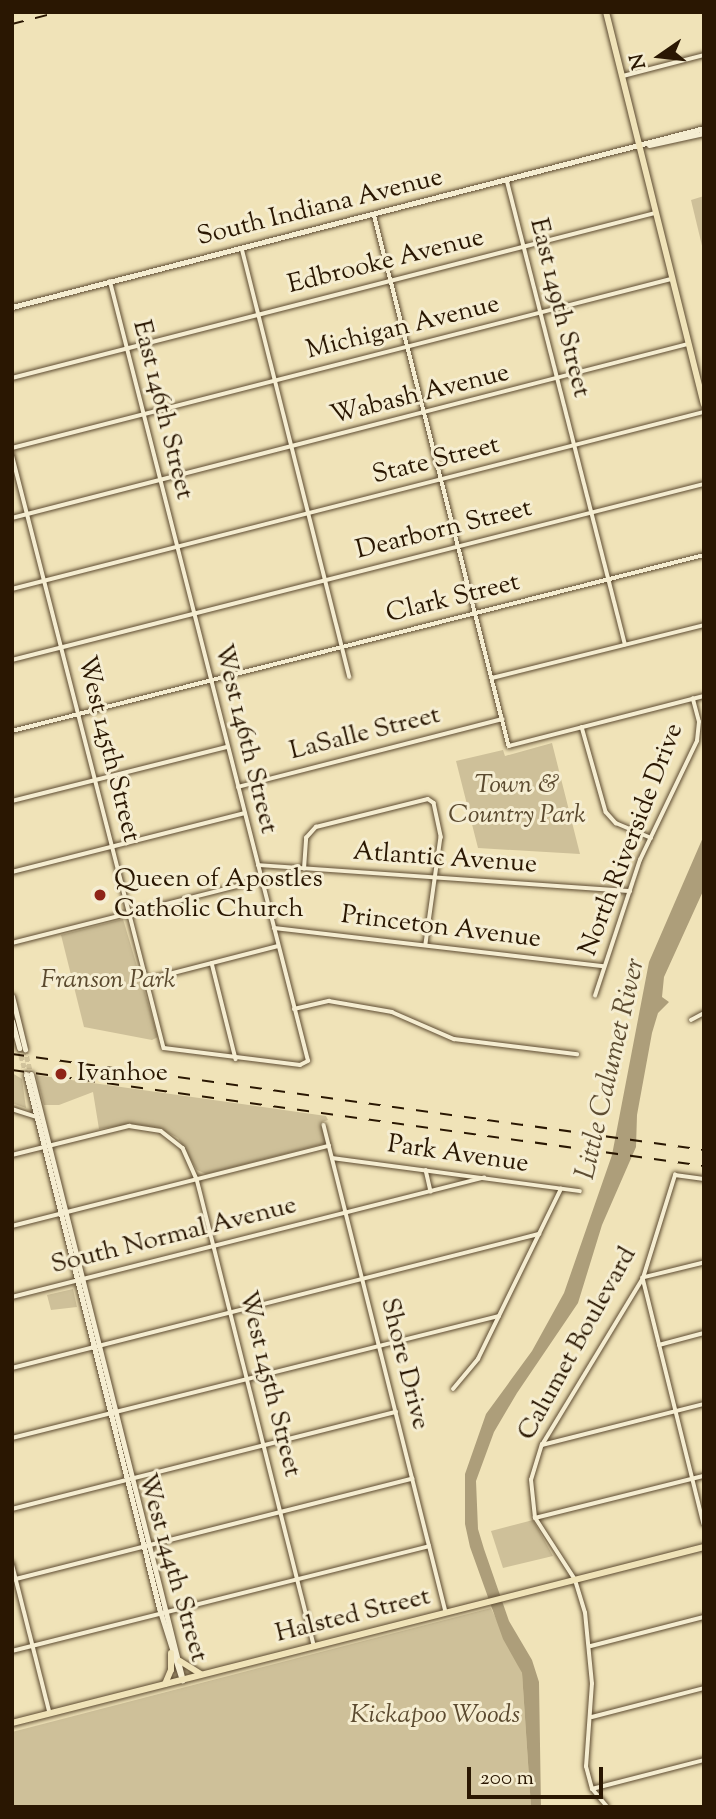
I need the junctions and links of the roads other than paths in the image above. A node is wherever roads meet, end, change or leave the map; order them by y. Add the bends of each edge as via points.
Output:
1 (606, 12) edge
2 (704, 55) edge
3 (621, 76) junction
4 (704, 130) edge
5 (639, 147) junction
6 (507, 180) junction
7 (655, 213) junction
8 (374, 214) junction
9 (524, 247) junction
10 (242, 248) junction
11 (672, 279) junction
12 (391, 281) junction
13 (110, 282) junction
14 (12, 307) edge
15 (541, 313) junction
16 (259, 315) junction
17 (688, 344) junction
18 (408, 347) junction
19 (127, 349) junction
20 (12, 378) edge
21 (557, 379) junction
22 (276, 381) junction
23 (704, 404) edge
24 (704, 412) edge
25 (425, 414) junction
26 (144, 415) junction
27 (574, 445) junction
28 (293, 447) junction
29 (12, 448) edge
30 (12, 454) edge
31 (442, 479) junction
32 (160, 481) junction
33 (704, 484) edge
34 (309, 513) junction
35 (591, 513) junction
36 (28, 514) junction
37 (12, 518) edge
38 (177, 547) junction
39 (459, 547) junction
40 (704, 555) edge
41 (608, 579) junction
42 (326, 580) junction
43 (45, 581) junction
44 (12, 589) edge
45 (476, 613) junction
46 (194, 614) junction
47 (704, 625) edge
48 (625, 644) junction
49 (62, 648) junction
50 (343, 648) junction
51 (12, 660) edge
52 (350, 677) dead end
53 (492, 678) junction
54 (211, 681) junction
55 (704, 696) edge
56 (693, 699) junction
57 (79, 714) junction
58 (502, 719) junction
59 (582, 727) junction
60 (12, 731) edge
61 (228, 747) junction
62 (96, 780) junction
63 (238, 787) junction
64 (12, 801) edge
65 (244, 813) junction
66 (651, 838) junction
67 (113, 847) junction
68 (258, 866) junction
69 (304, 869) junction
70 (12, 872) edge
71 (438, 878) junction
72 (262, 880) junction
73 (630, 891) junction
74 (130, 913) junction
75 (274, 928) junction
76 (12, 943) edge
77 (426, 945) junction
78 (278, 946) junction
79 (212, 963) junction
80 (604, 966) junction
81 (146, 980) junction
82 (595, 996) dead end
83 (13, 1000) edge
84 (294, 1009) junction
85 (704, 1013) edge
86 (691, 1020) dead end
87 (12, 1021) edge
88 (577, 1054) dead end
89 (236, 1059) junction
90 (12, 1109) edge
91 (36, 1116) junction
92 (45, 1122) junction
93 (324, 1125) dead end
94 (329, 1146) junction
95 (47, 1147) junction
96 (12, 1155) edge
97 (332, 1158) junction
98 (426, 1170) junction
99 (484, 1178) junction
100 (704, 1179) edge
101 (197, 1180) junction
102 (561, 1189) junction
103 (431, 1191) junction
104 (580, 1191) dead end
105 (68, 1212) junction
106 (346, 1213) junction
107 (60, 1214) junction
108 (12, 1226) edge
109 (539, 1234) junction
110 (214, 1246) junction
111 (704, 1263) edge
112 (643, 1278) junction
113 (85, 1279) junction
114 (362, 1279) junction
115 (77, 1281) junction
116 (12, 1297) edge
117 (231, 1312) junction
118 (499, 1316) junction
119 (704, 1333) edge
120 (102, 1345) junction
121 (659, 1345) junction
122 (379, 1346) junction
123 (94, 1347) junction
124 (12, 1368) edge
125 (248, 1379) junction
126 (453, 1389) dead end
127 (704, 1404) edge
128 (676, 1411) junction
129 (118, 1412) junction
130 (396, 1412) junction
131 (111, 1413) junction
132 (12, 1438) edge
133 (542, 1445) junction
134 (264, 1446) junction
135 (704, 1475) edge
136 (135, 1478) junction
137 (692, 1478) junction
138 (412, 1479) junction
139 (127, 1480) junction
140 (12, 1509) edge
141 (281, 1512) junction
142 (535, 1518) junction
143 (704, 1524) edge
144 (152, 1545) junction
145 (429, 1546) junction
146 (144, 1547) junction
147 (704, 1547) edge
148 (12, 1563) edge
149 (298, 1579) junction
150 (14, 1580) edge
151 (575, 1580) junction
152 (169, 1611) junction
153 (446, 1613) junction
154 (161, 1614) junction
155 (704, 1617) edge
156 (33, 1646) junction
157 (314, 1646) junction
158 (590, 1647) junction
159 (12, 1651) edge
160 (171, 1653) junction
161 (180, 1661) junction
162 (203, 1674) junction
163 (182, 1680) junction
164 (164, 1684) junction
165 (704, 1688) edge
166 (50, 1713) junction
167 (592, 1717) junction
168 (12, 1723) edge
169 (704, 1760) edge
170 (592, 1789) junction
171 (607, 1807) edge

1 - 3 main road
2 - 3 street
3 - 5 main road
4 - 5 street
5 - 6 street, South Indiana Avenue
5 - 7 main road
6 - 8 street, South Indiana Avenue
6 - 9 street, East 149th Street
7 - 9 street, Edbrooke Avenue
7 - 11 main road
8 - 10 street, South Indiana Avenue
8 - 12 street
9 - 12 street, Edbrooke Avenue
9 - 15 street, East 149th Street
10 - 13 street, South Indiana Avenue
10 - 16 street
11 - 15 street, Michigan Avenue
11 - 17 main road
12 - 16 street, Edbrooke Avenue
12 - 18 street
13 - 14 street, South Indiana Avenue
13 - 19 street, East 146th Street
15 - 18 street, Michigan Avenue
15 - 21 street, East 149th Street
16 - 19 street, Edbrooke Avenue
16 - 22 street
17 - 21 street, Wabash Avenue
17 - 23 main road
18 - 22 street, Michigan Avenue
18 - 25 street
19 - 20 street, Edbrooke Avenue
19 - 26 street, East 146th Street
21 - 25 street, Wabash Avenue
21 - 27 street, East 149th Street
22 - 26 street, Michigan Avenue
22 - 28 street
24 - 27 street, State Street
25 - 28 street, Wabash Avenue
25 - 31 street
26 - 29 street, Michigan Avenue
26 - 32 street, East 146th Street
27 - 31 street, State Street
27 - 35 street, East 149th Street
28 - 32 street, Wabash Avenue
28 - 34 street
30 - 36 street, West 145th Street
31 - 34 street, State Street
31 - 39 street
32 - 36 street, Wabash Avenue
32 - 38 street, East 146th Street
33 - 35 street, Dearborn Street
34 - 38 street, State Street
34 - 42 street
35 - 39 street, Dearborn Street
35 - 41 street, East 149th Street
36 - 37 street, Wabash Avenue
36 - 43 street, West 145th Street
38 - 43 street, State Street
38 - 46 street, West 146th Street
39 - 42 street, Dearborn Street
39 - 45 street
40 - 41 street, Clark Street
41 - 45 street, Clark Street
41 - 48 street, East 149th Street
42 - 46 street, Dearborn Street
42 - 50 street
43 - 44 street, State Street
43 - 49 street, West 145th Street
45 - 50 street, Clark Street
45 - 53 street
46 - 49 street, Dearborn Street
46 - 54 street, West 146th Street
47 - 48 street
48 - 53 street
49 - 51 street, Dearborn Street
49 - 57 street, West 145th Street
50 - 52 street
50 - 54 street, Clark Street
53 - 58 street
54 - 57 street, Clark Street
54 - 61 street, West 146th Street
55 - 56 street
56 - 59 street
56 - 66 street, North Riverside Drive via 699,722 697,741
57 - 60 street, Clark Street
57 - 62 street, West 145th Street
58 - 59 street via 509,746
58 - 63 street, LaSalle Street
59 - 66 street via 606,811 616,823
61 - 62 street
61 - 63 street, West 146th Street
62 - 64 street
62 - 67 street, West 145th Street
63 - 65 street, West 146th Street
65 - 67 street
65 - 68 street, West 146th Street
66 - 73 street, North Riverside Drive
67 - 70 street
67 - 74 street, West 145th Street
68 - 69 street, Atlantic Avenue
68 - 72 street, West 146th Street
69 - 71 street, Atlantic Avenue
69 - 71 street via 306,838 316,827 428,799 434,803 439,823
71 - 73 street, Atlantic Avenue
71 - 77 street
72 - 74 street
72 - 75 street, West 146th Street
73 - 80 street, North Riverside Drive
74 - 76 street
74 - 81 street, West 145th Street
75 - 77 street, Princeton Avenue
75 - 78 street, West 146th Street
77 - 80 street, Princeton Avenue
78 - 79 street
78 - 84 street, West 146th Street
79 - 81 street
79 - 89 street
80 - 82 street, North Riverside Drive
81 - 89 street, West 145th Street via 164,1048
83 - 87 street via 22,1049
84 - 88 street via 330,1001 392,1012 454,1039
84 - 89 street, West 146th Street via 308,1061 286,1066
85 - 86 street
90 - 91 street
91 - 92 street
91 - 92 street, West 144th Street via 28,1074
91 - 95 street, West 144th Street
92 - 95 street, West 144th Street
93 - 94 street, Shore Drive
94 - 97 street, Shore Drive
94 - 101 street
95 - 96 street
95 - 101 street, West 145th Street via 129,1126 146,1127 183,1148
95 - 105 street, West 144th Street
95 - 107 street, West 144th Street
97 - 98 street, Park Avenue
97 - 106 street, Shore Drive
98 - 99 street, Park Avenue
98 - 103 street
99 - 102 street, Park Avenue
99 - 103 street, South Normal Avenue
100 - 112 street, Calumet Boulevard via 675,1175
101 - 105 street
101 - 110 street, West 145th Street
102 - 104 street, Park Avenue
102 - 109 street
103 - 106 street, South Normal Avenue
105 - 107 street
105 - 113 street, West 144th Street
106 - 110 street, South Normal Avenue
106 - 114 street, Shore Drive
107 - 108 street
107 - 115 street, West 144th Street
109 - 114 street
109 - 118 street
110 - 113 street, South Normal Avenue
110 - 117 street, West 145th Street
111 - 112 street
112 - 121 street
112 - 133 street, Calumet Boulevard
113 - 115 street, South Normal Avenue
113 - 120 street, West 144th Street
114 - 117 street
114 - 122 street, Shore Drive
115 - 116 street, South Normal Avenue
115 - 123 street, West 144th Street
117 - 120 street
117 - 125 street, West 145th Street
118 - 122 street
118 - 126 street via 478,1359
119 - 121 street
120 - 123 street
120 - 129 street, West 144th Street
121 - 128 street
122 - 125 street
122 - 130 street, Shore Drive
123 - 124 street
123 - 131 street, West 144th Street
125 - 129 street
125 - 134 street, West 145th Street
127 - 128 street
128 - 133 street
128 - 137 street
129 - 131 street
129 - 136 street, West 144th Street
130 - 134 street
130 - 138 street, Shore Drive
131 - 132 street
131 - 139 street, West 144th Street
133 - 142 street, Calumet Boulevard via 531,1480
134 - 136 street
134 - 141 street, West 145th Street
135 - 137 street
136 - 139 street
136 - 144 street, West 144th Street
137 - 142 street
137 - 143 street
138 - 141 street
138 - 145 street, Shore Drive
139 - 140 street
139 - 146 street, West 144th Street
141 - 144 street
141 - 149 street, West 145th Street
142 - 151 street, Calumet Boulevard
144 - 146 street
144 - 152 street, West 144th Street
145 - 149 street
145 - 153 street, Shore Drive
146 - 150 street
146 - 154 street, West 144th Street
147 - 151 main road, Halsted Street
148 - 150 street
149 - 152 street
149 - 157 street, West 145th Street
150 - 156 street
151 - 153 main road, Halsted Street
151 - 158 street, Calumet Boulevard
152 - 154 street
152 - 161 street, West 144th Street
153 - 157 main road, Halsted Street
154 - 156 street
154 - 160 street, West 144th Street
155 - 158 street
156 - 159 street
156 - 166 street
157 - 162 main road, Halsted Street
158 - 167 street, Calumet Boulevard
160 - 163 street, West 144th Street
160 - 164 main road via 171,1670
161 - 162 main road
161 - 163 street, West 144th Street
162 - 163 main road, Halsted Street
163 - 164 main road, Halsted Street
164 - 166 main road, Halsted Street
165 - 167 street
166 - 168 main road, Halsted Street
167 - 170 street, Calumet Boulevard via 586,1767
169 - 170 street
170 - 171 street

